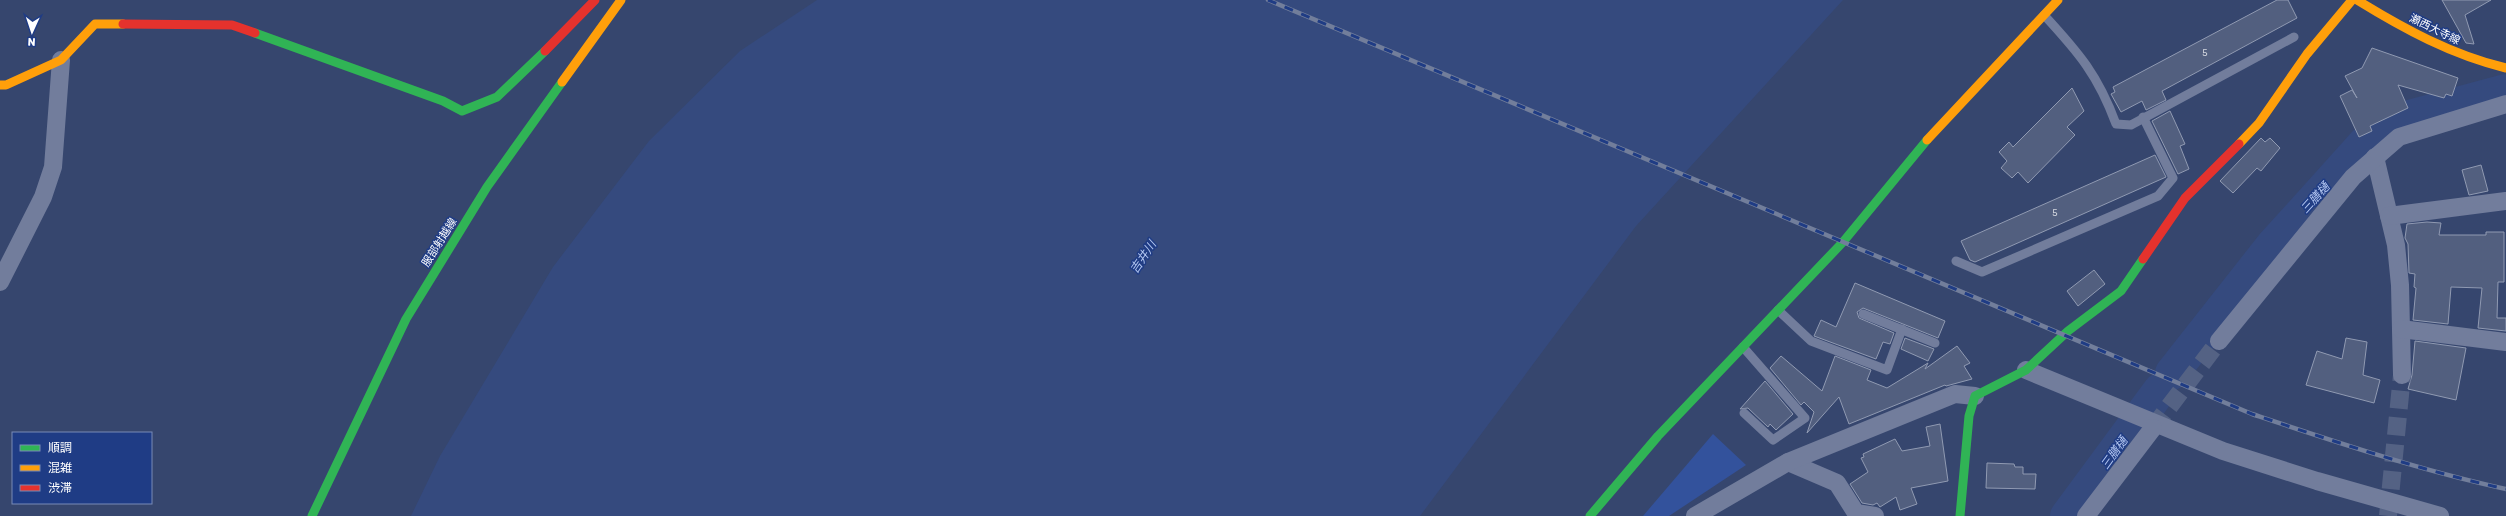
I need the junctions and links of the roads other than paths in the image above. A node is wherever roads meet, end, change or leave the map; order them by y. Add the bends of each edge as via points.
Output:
1 (595, 0) edge
2 (621, 0) edge
3 (2058, 0) edge
4 (2352, 0) edge
5 (2358, 0) edge
6 (2044, 15) junction
7 (2294, 37) dead end
8 (61, 60) junction
9 (2506, 68) edge
10 (0, 85) edge
11 (2506, 104) edge
12 (2142, 117) junction
13 (2374, 157) junction
14 (2506, 201) edge
15 (2389, 216) junction
16 (1956, 261) dead end
17 (0, 282) edge
18 (1778, 310) junction
19 (1863, 314) dead end
20 (1902, 329) junction
21 (2402, 329) junction
22 (2219, 341) tunnel mouth
23 (2506, 342) edge
24 (1935, 343) dead end
25 (1743, 347) junction
26 (2026, 370) junction
27 (2402, 375) tunnel mouth
28 (1975, 396) junction
29 (1744, 413) dead end
30 (2144, 420) junction
31 (1788, 462) junction
32 (312, 516) edge
33 (1590, 516) edge
34 (1695, 516) edge
35 (1875, 516) edge
36 (1960, 516) edge
37 (2086, 516) edge
38 (2440, 516) edge

1 - 8 street via 573,25 497,97 462,111 443,101 232,25 94,24
2 - 32 street, 服部射越線 via 487,187 406,319
3 - 6 street
4 - 26 street via 2307,54 2259,123 2185,198 2121,291 2068,331
5 - 9 street, 瀬西大寺線 via 2418,36 2458,54
6 - 12 lane via 2082,56 2105,93 2116,124 2131,125
6 - 18 street via 1926,142 1843,242
7 - 12 lane
8 - 10 street via 6,85
8 - 17 street via 53,168 43,197
11 - 13 street via 2399,136
12 - 16 lane via 2173,178 2158,196 1982,272
13 - 15 street
13 - 22 street via 2353,177
14 - 15 street
15 - 21 street via 2396,245
18 - 20 lane via 1811,341 1887,370
18 - 25 street
19 - 20 lane
20 - 24 lane
21 - 23 street
21 - 27 street
25 - 29 lane via 1805,418 1773,440
25 - 33 street via 1658,436
26 - 28 street
26 - 30 street
28 - 31 street via 1955,394
28 - 36 street via 1969,416
30 - 37 street
30 - 38 street via 2284,471
31 - 34 street
31 - 35 street via 1837,483 1856,513

